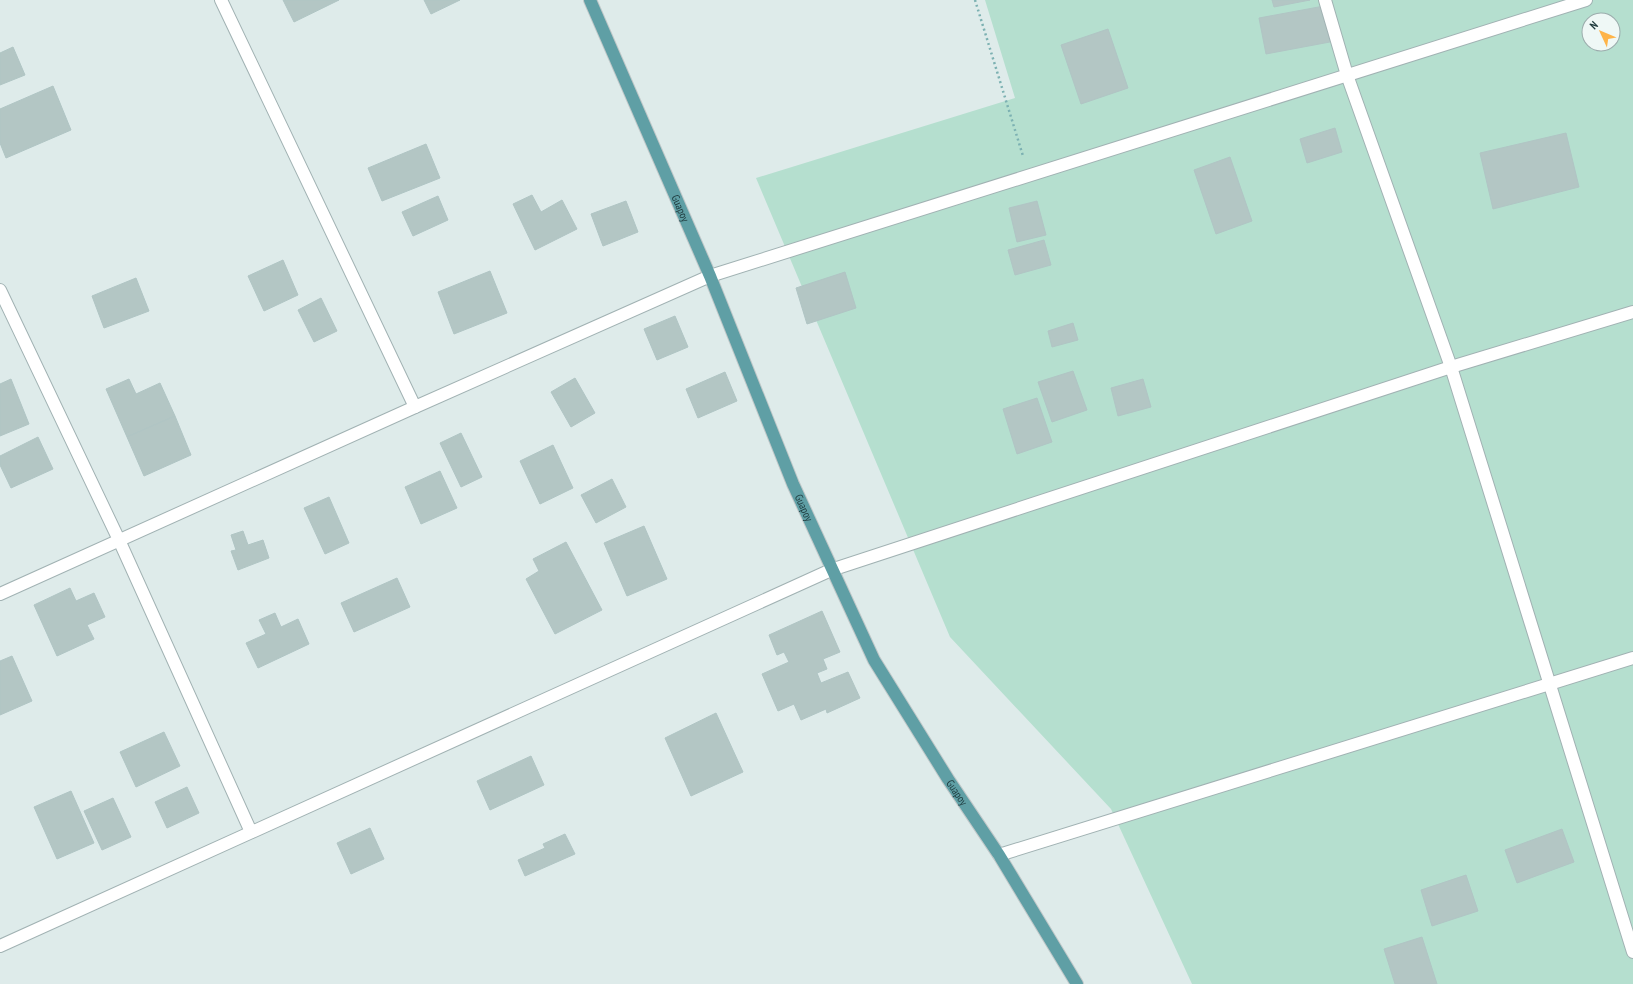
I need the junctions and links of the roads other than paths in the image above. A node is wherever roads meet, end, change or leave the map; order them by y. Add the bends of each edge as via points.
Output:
1 (221, 0) edge
2 (590, 0) edge
3 (1325, 0) edge
4 (1586, 0) edge
5 (1347, 75) junction
6 (710, 276) junction
7 (0, 290) edge
8 (1633, 312) edge
9 (1451, 367) junction
10 (415, 407) junction
11 (119, 540) junction
12 (831, 570) junction
13 (0, 594) edge
14 (1633, 658) edge
15 (1550, 684) junction
16 (252, 832) junction
17 (999, 855) junction
18 (0, 946) edge
19 (1633, 952) edge
20 (1077, 984) edge

1 - 10 street
2 - 6 main road, Guapoy
3 - 5 street
4 - 5 street
5 - 6 street
5 - 9 street
6 - 10 street
6 - 12 main road, Guapoy
7 - 11 street
8 - 9 street
9 - 12 street
9 - 15 street
10 - 11 street
11 - 13 street
11 - 16 street
12 - 16 street
12 - 17 main road, Guapoy via 874,660
14 - 15 street
15 - 17 street
15 - 19 street
16 - 18 street
17 - 20 main road, Guapoy

